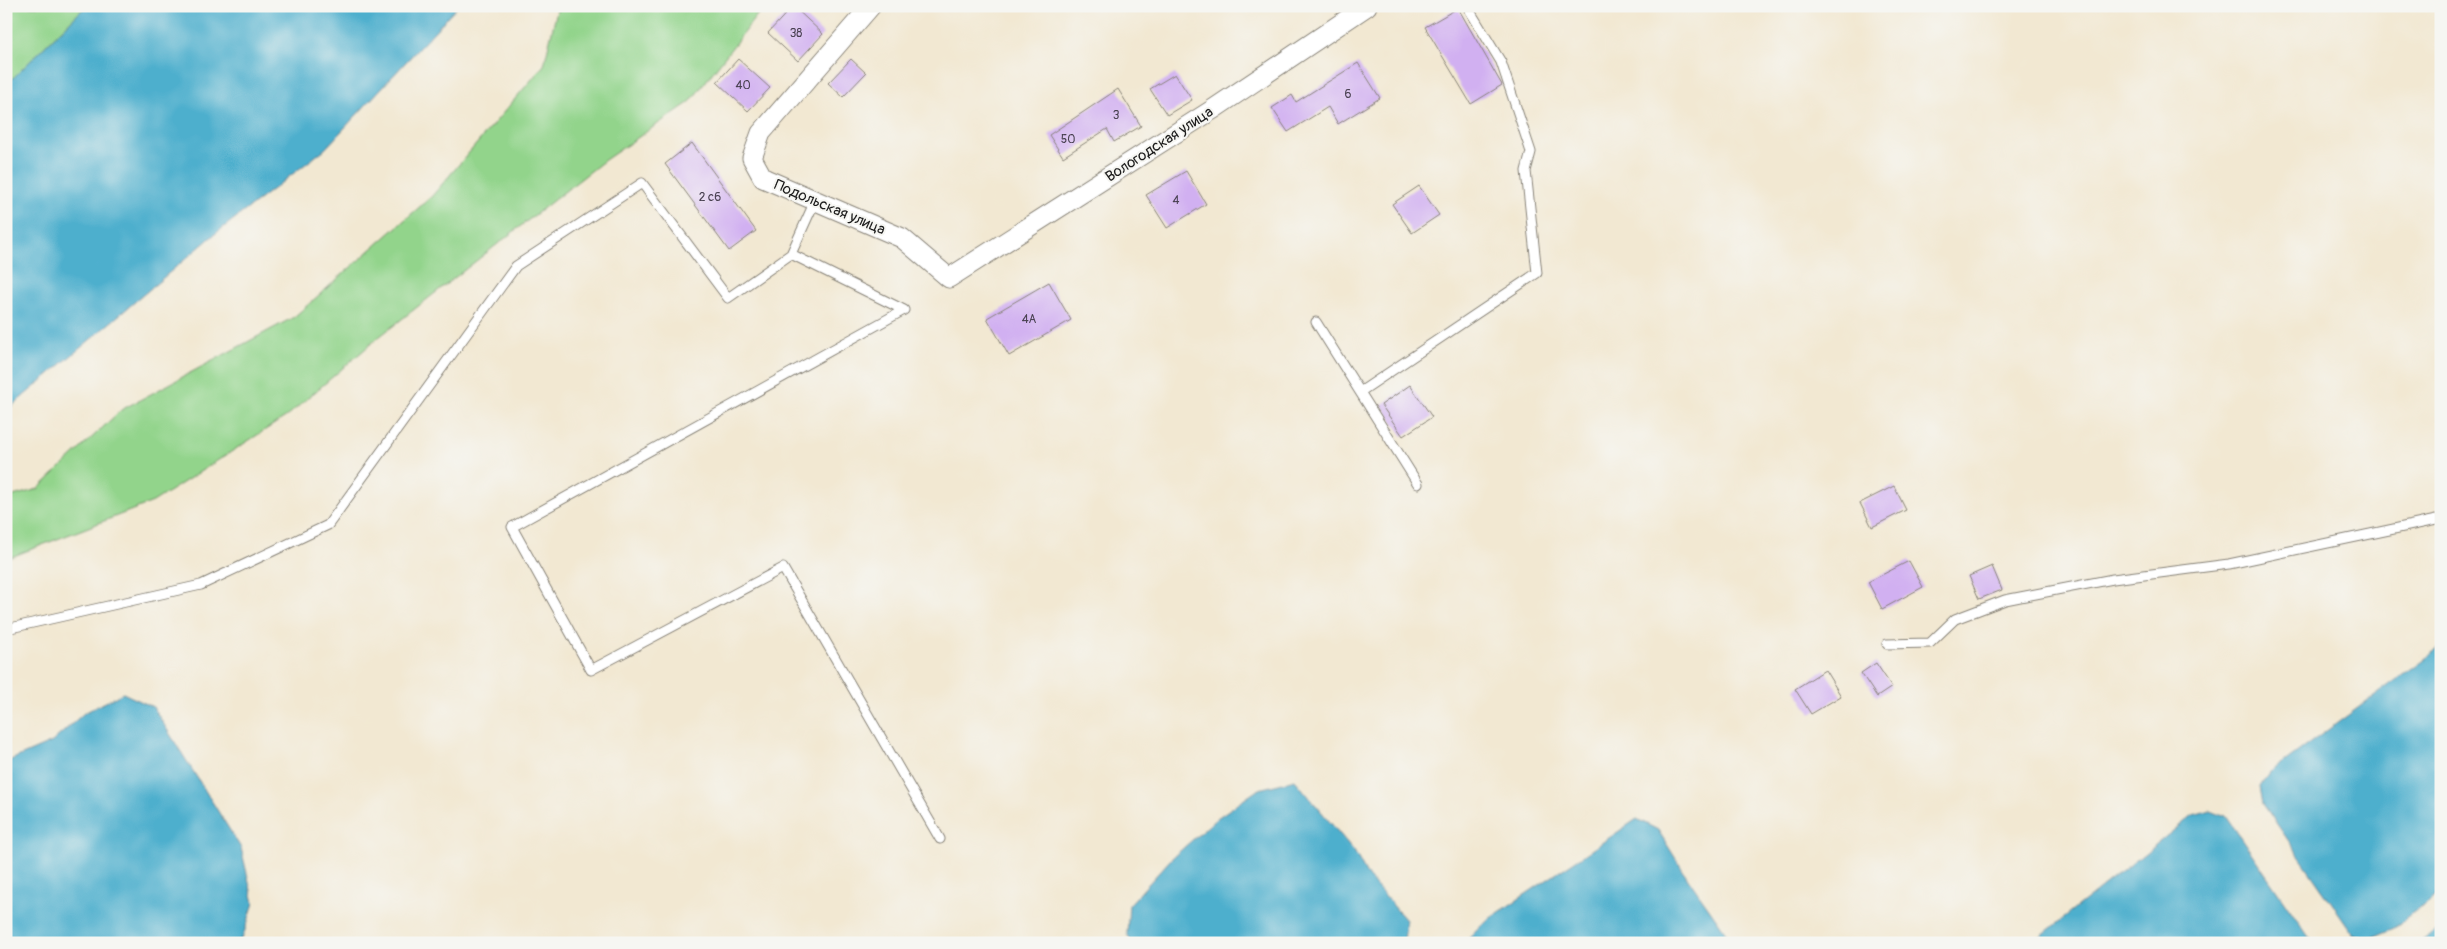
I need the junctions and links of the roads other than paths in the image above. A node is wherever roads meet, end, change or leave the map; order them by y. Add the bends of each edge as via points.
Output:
1 (871, 6) edge
2 (1367, 6) edge
3 (1468, 6) edge
4 (816, 201) junction
5 (791, 254) junction
6 (949, 278) joint
7 (1316, 322) dead end
8 (1360, 392) junction
9 (1418, 484) dead end
10 (2441, 519) edge
11 (6, 629) edge
12 (1887, 644) dead end
13 (940, 839) dead end

1 - 4 street, Подольская улица via 761,133 752,158 763,178
2 - 6 street, Вологодская улица via 1212,110
3 - 8 lane via 1501,62 1531,152 1526,171 1537,272
4 - 5 lane
4 - 6 street, Подольская улица via 902,238
5 - 11 lane via 728,298 642,183 516,266 328,525 201,585
5 - 13 lane via 904,310 512,527 591,670 783,568
7 - 8 lane
8 - 9 lane
10 - 12 lane via 2229,564 2113,579 2005,600 1955,619 1930,643

